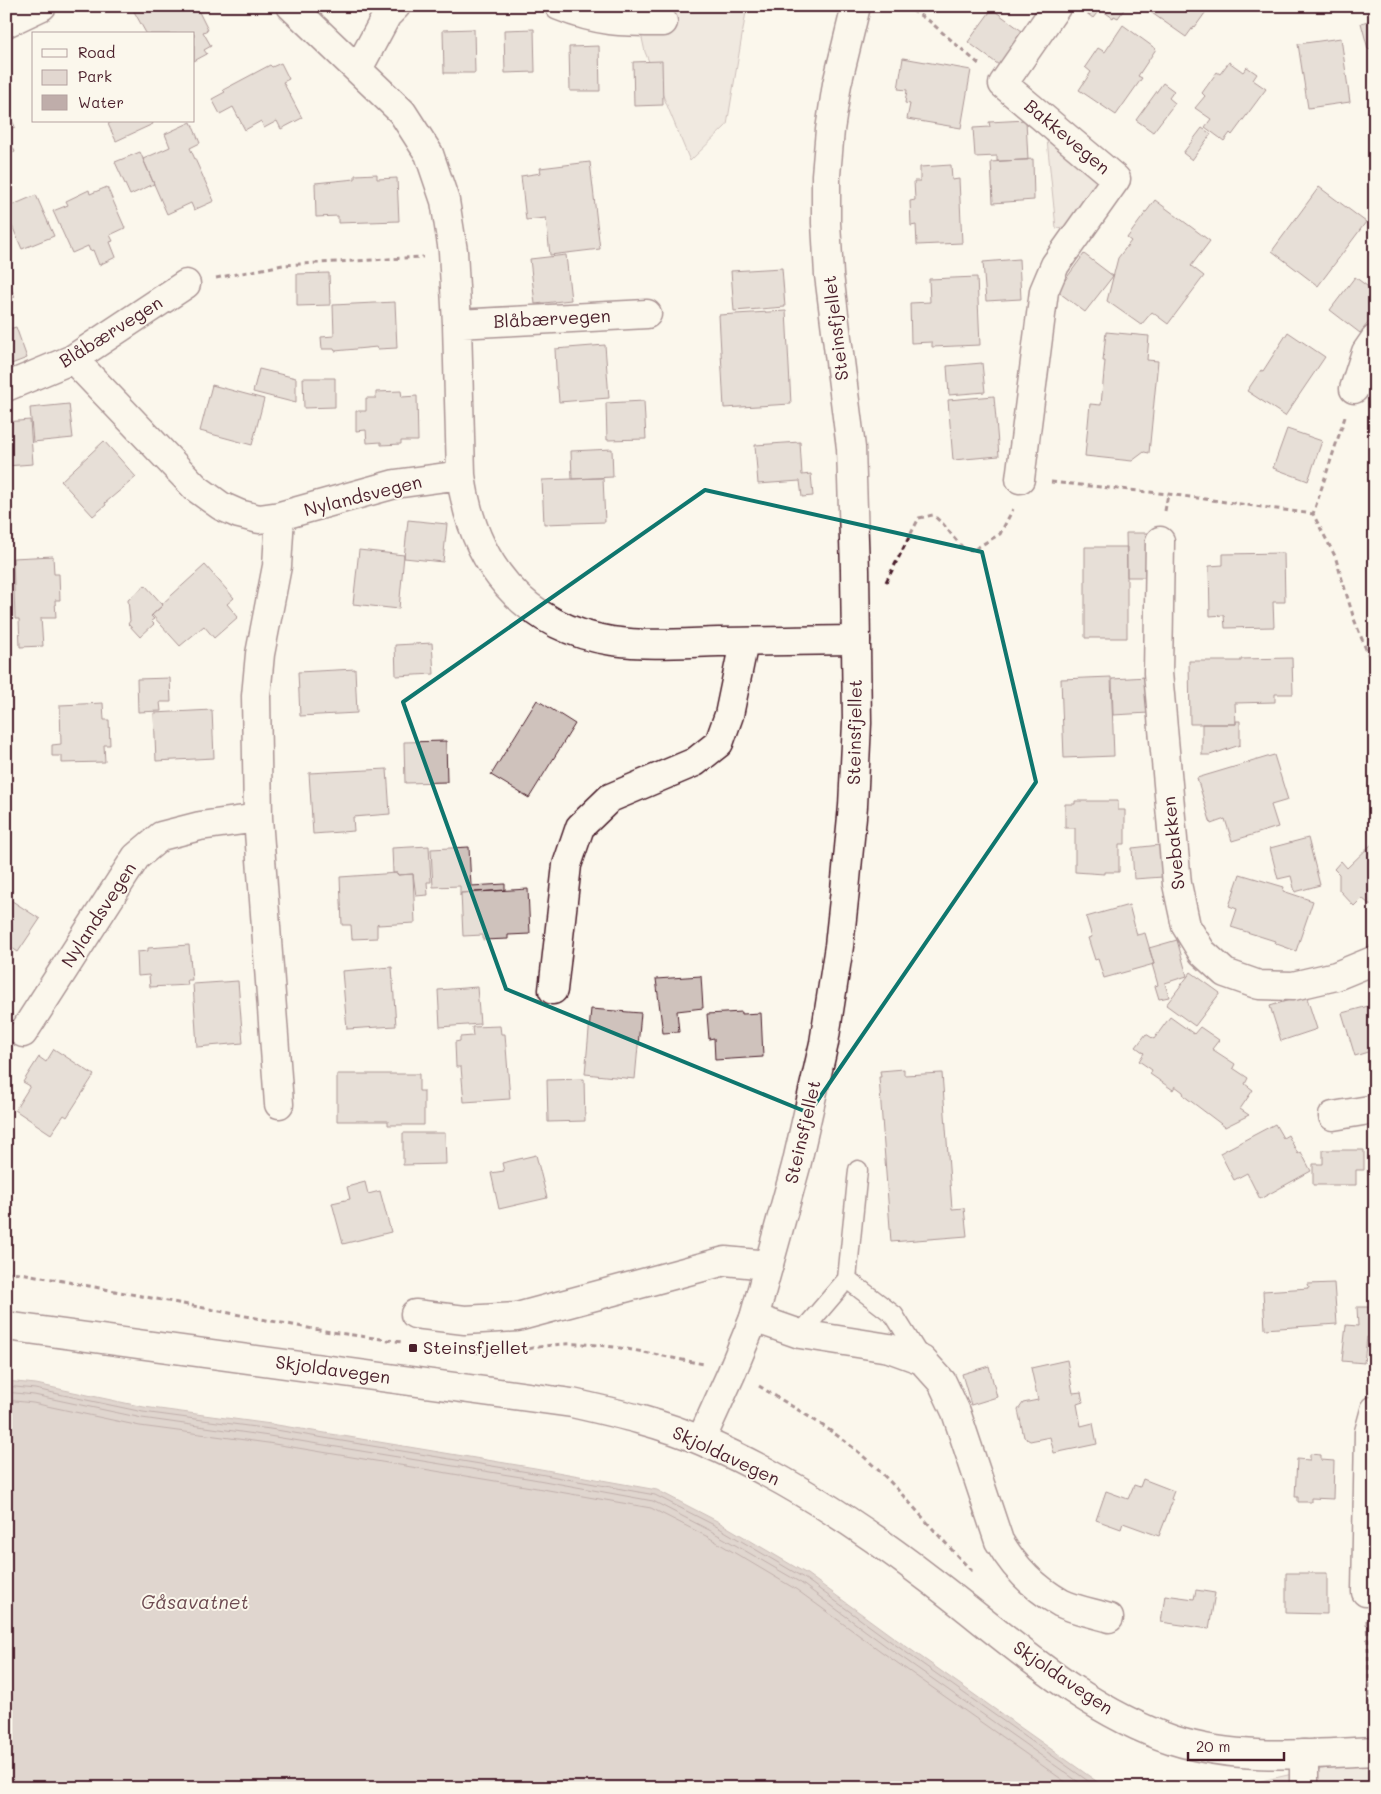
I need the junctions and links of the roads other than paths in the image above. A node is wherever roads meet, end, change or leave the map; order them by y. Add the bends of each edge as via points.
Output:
1 (42, 6) edge
2 (291, 6) edge
3 (396, 6) edge
4 (559, 6) edge
5 (856, 6) edge
6 (1058, 6) edge
7 (6, 22) edge
8 (662, 22) dead end
9 (358, 69) junction
10 (186, 284) road end
11 (647, 314) dead end
12 (457, 324) junction
13 (1375, 339) edge
14 (73, 359) junction
15 (6, 387) edge
16 (1354, 389) road end
17 (461, 475) junction
18 (1020, 479) road end
19 (280, 516) junction
20 (1160, 541) dead end
21 (856, 640) junction
22 (744, 642) junction
23 (258, 818) junction
24 (1375, 960) edge
25 (553, 990) dead end
26 (23, 1033) dead end
27 (279, 1104) dead end
28 (1375, 1109) edge
29 (1333, 1116) dead end
30 (858, 1170) dead end
31 (769, 1265) junction
32 (847, 1280) junction
33 (415, 1314) dead end
34 (754, 1318) junction
35 (6, 1326) edge
36 (800, 1334) junction
37 (922, 1360) junction
38 (1375, 1410) edge
39 (701, 1440) junction
40 (1366, 1592) road end
41 (1109, 1618) dead end
42 (1375, 1751) edge
43 (1304, 1754) junction
44 (1304, 1788) edge

1 - 7 street
2 - 9 street
3 - 9 street via 387,15
4 - 8 street via 605,20
5 - 21 street, Steinsfjellet via 837,84 826,175 829,275 851,448
6 - 18 street, Bakkevegen via 1003,84 1116,178 1054,265 1044,291
9 - 12 street via 402,112 429,154 445,201 454,256
10 - 14 street, Blåbærvegen
11 - 12 street, Blåbærvegen
12 - 17 street
13 - 16 street via 1366,352
14 - 15 street, Blåbærvegen
14 - 19 street, Nylandsvegen via 196,488 221,506 240,514 259,518
17 - 19 street, Nylandsvegen via 395,484
17 - 22 street via 464,499 492,566 513,592 539,614 573,631 612,641 662,644
19 - 23 street, Nylandsvegen via 277,566 260,654 256,696
20 - 24 street, Svebakken via 1158,673 1177,884 1186,926 1202,952 1225,973 1260,985 1293,986 1336,976
21 - 22 street
21 - 31 street, Steinsfjellet via 853,806 839,946 824,1043
22 - 25 street via 729,715 719,743 695,762 610,798 580,827 567,865
23 - 26 street, Nylandsvegen via 200,826 161,836 136,857
23 - 27 street, Nylandsvegen
28 - 29 street
30 - 32 lane
31 - 33 street via 725,1261 518,1317 465,1320
31 - 34 street, Steinsfjellet
32 - 36 lane
32 - 37 lane via 894,1314
34 - 36 street
34 - 39 street, Steinsfjellet
35 - 39 street, Skjoldavegen via 572,1403 620,1414
36 - 37 street via 889,1348
37 - 41 street via 942,1382 956,1412 998,1541 1010,1560 1029,1580 1062,1603
38 - 40 street via 1369,1432
39 - 43 street, Skjoldavegen via 768,1472 837,1513 1095,1704 1173,1740 1216,1750
42 - 43 street, Skjoldavegen
43 - 44 street

